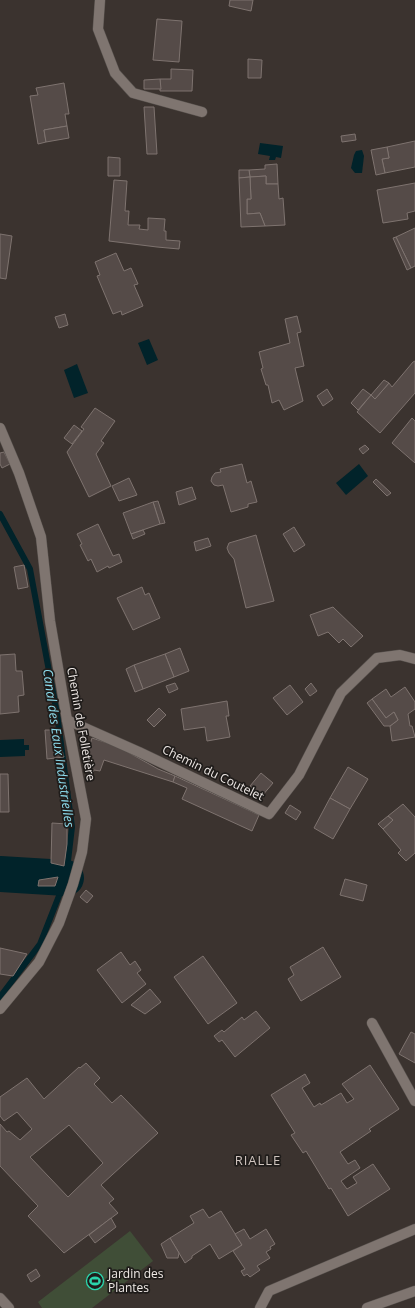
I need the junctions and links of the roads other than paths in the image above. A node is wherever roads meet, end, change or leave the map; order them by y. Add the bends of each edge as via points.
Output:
1 (100, 0) edge
2 (202, 112) dead end
3 (0, 428) edge
4 (415, 659) edge
5 (67, 720) junction
6 (0, 1009) edge
7 (372, 1024) dead end
8 (415, 1101) edge
9 (415, 1229) edge
10 (415, 1291) edge
11 (0, 1298) edge
12 (9, 1308) edge
13 (260, 1308) edge
14 (368, 1308) edge

1 - 2 street via 98,29 115,73 133,93
3 - 5 street, Chemin de Folletière via 20,472 41,537 50,621
4 - 5 street, Chemin du Coutelet via 400,655 377,658 341,694 299,775 269,814
5 - 6 street, Chemin de Folletière via 86,820 82,852 59,923 39,962
7 - 8 street
9 - 13 street via 269,1291
10 - 14 street
11 - 12 street

